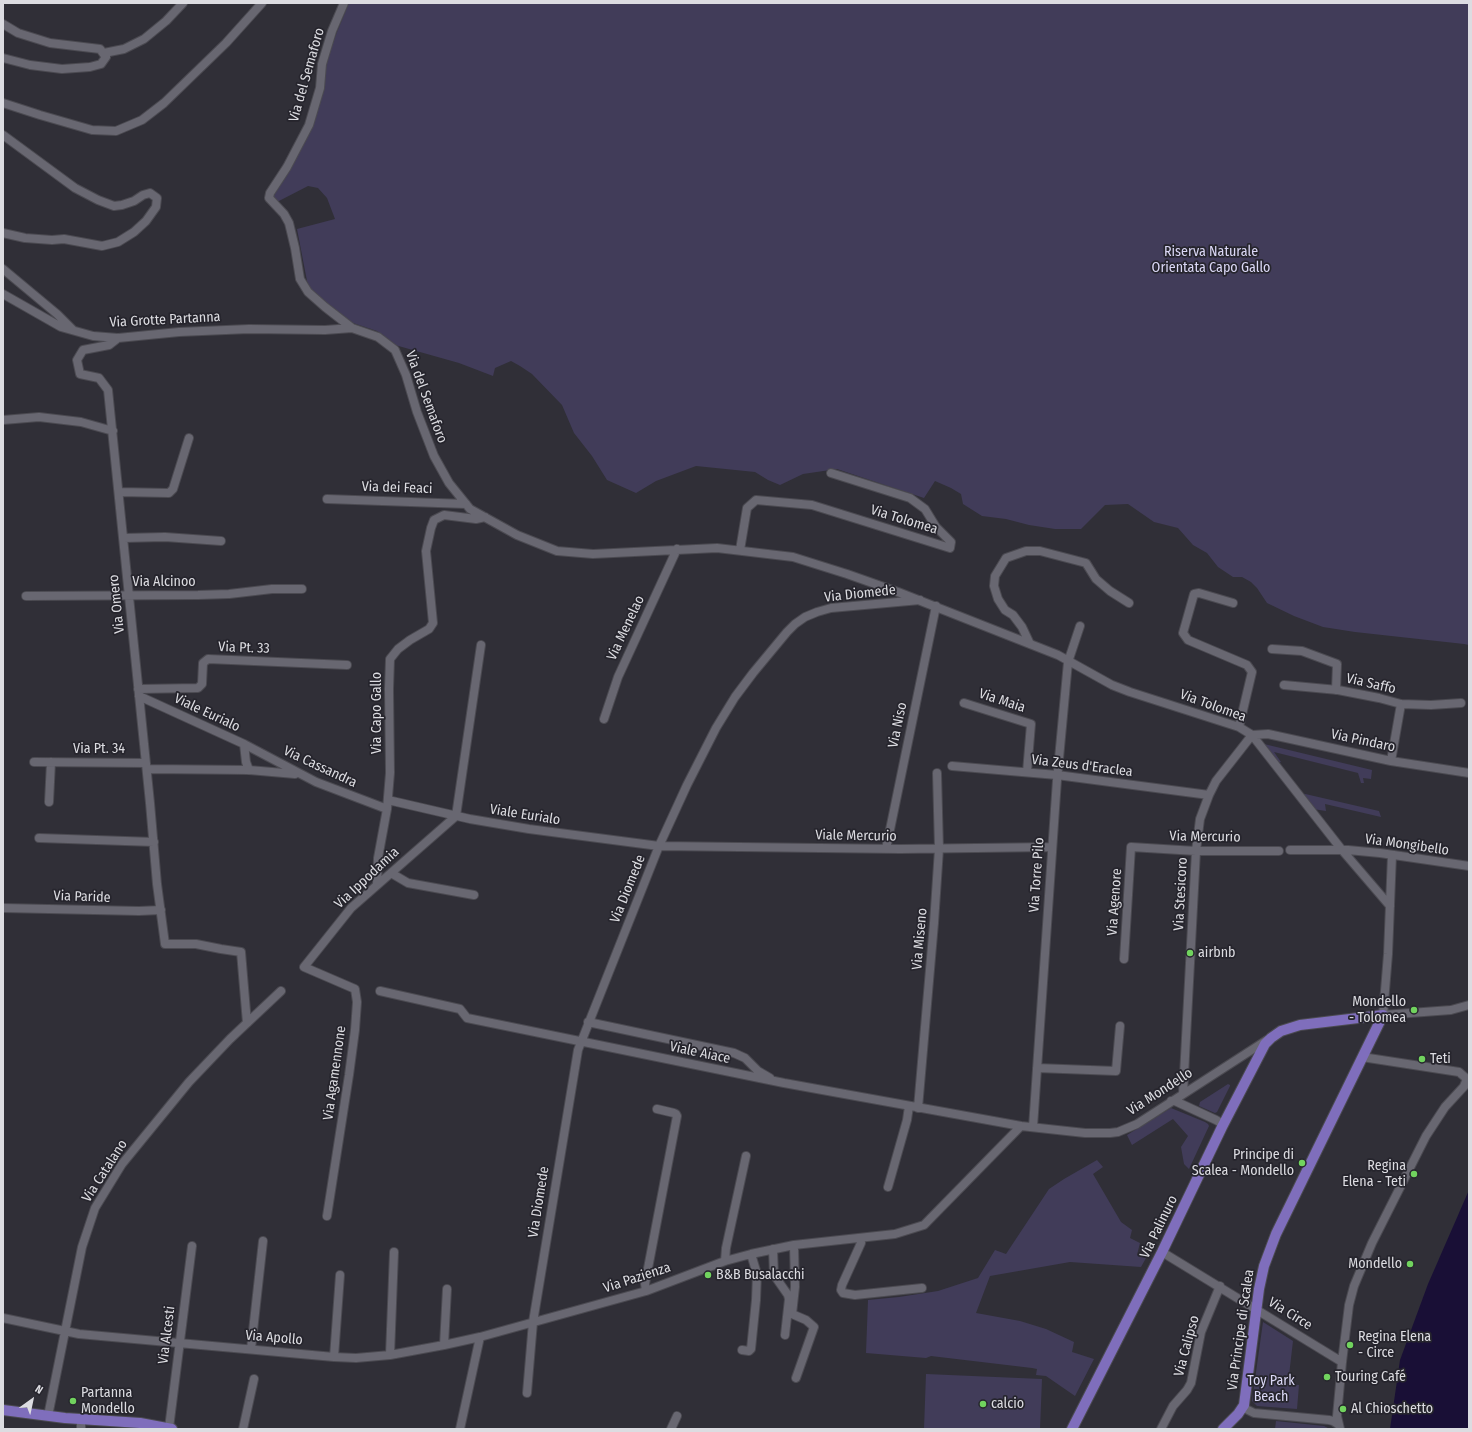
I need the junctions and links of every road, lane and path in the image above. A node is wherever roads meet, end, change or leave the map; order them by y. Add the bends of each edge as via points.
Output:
1 (183, 3) edge
2 (262, 3) edge
3 (344, 3) edge
4 (3, 24) edge
5 (104, 54) junction
6 (3, 58) edge
7 (3, 103) edge
8 (3, 135) edge
9 (3, 233) edge
10 (3, 269) edge
11 (3, 294) edge
12 (352, 328) junction
13 (74, 330) junction
14 (118, 338) junction
15 (3, 420) edge
16 (113, 431) junction
17 (189, 438) dead end
18 (831, 473) dead end
19 (119, 492) junction
20 (327, 499) dead end
21 (466, 504) junction
22 (485, 517) junction
23 (123, 538) junction
24 (221, 541) dead end
25 (677, 549) junction
26 (740, 550) junction
27 (302, 588) dead end
28 (129, 595) junction
29 (26, 596) dead end
30 (921, 600) junction
31 (1233, 602) dead end
32 (1129, 603) dead end
33 (936, 606) junction
34 (1080, 626) dead end
35 (1030, 644) junction
36 (481, 645) dead end
37 (1272, 649) dead end
38 (1068, 662) junction
39 (347, 665) dead end
40 (1284, 686) dead end
41 (1336, 690) junction
42 (139, 693) junction
43 (964, 703) dead end
44 (1461, 703) dead end
45 (1401, 704) junction
46 (604, 719) dead end
47 (1239, 727) junction
48 (1252, 735) junction
49 (244, 744) junction
50 (1391, 761) junction
51 (34, 762) dead end
52 (51, 762) junction
53 (146, 766) junction
54 (952, 766) dead end
55 (249, 770) junction
56 (1027, 772) junction
57 (937, 773) dead end
58 (1469, 773) edge
59 (1057, 775) junction
60 (316, 782) junction
61 (1209, 795) junction
62 (49, 802) dead end
63 (387, 805) junction
64 (456, 816) junction
65 (39, 838) dead end
66 (154, 842) junction
67 (660, 846) junction
68 (1052, 847) junction
69 (1132, 847) joint
70 (886, 849) junction
71 (940, 849) junction
72 (1290, 850) dead end
73 (1342, 850) junction
74 (1196, 851) junction
75 (1279, 851) dead end
76 (1392, 854) junction
77 (1469, 866) edge
78 (391, 873) junction
79 (377, 884) junction
80 (474, 895) dead end
81 (1390, 906) junction
82 (3, 908) edge
83 (161, 912) junction
84 (1124, 959) dead end
85 (304, 967) joint
86 (380, 990) dead end
87 (281, 992) dead end
88 (1469, 1006) edge
89 (1451, 1010) junction
90 (1469, 1013) edge
91 (1383, 1015) junction
92 (588, 1022) junction
93 (247, 1024) junction
94 (1120, 1026) dead end
95 (1271, 1038) junction
96 (580, 1042) junction
97 (1362, 1057) junction
98 (1037, 1068) junction
99 (784, 1083) junction
100 (1466, 1084) edge
101 (1182, 1094) junction
102 (1171, 1102) junction
103 (909, 1106) junction
104 (918, 1108) junction
105 (657, 1109) dead end
106 (1021, 1126) junction
107 (1033, 1127) junction
108 (1222, 1128) junction
109 (746, 1156) dead end
110 (888, 1187) dead end
111 (327, 1216) dead end
112 (861, 1238) junction
113 (263, 1241) dead end
114 (192, 1246) dead end
115 (794, 1246) junction
116 (773, 1249) junction
117 (394, 1252) dead end
118 (1162, 1252) junction
119 (751, 1254) junction
120 (726, 1261) junction
121 (340, 1275) dead end
122 (1220, 1286) junction
123 (922, 1288) dead end
124 (448, 1289) dead end
125 (646, 1291) junction
126 (1255, 1308) junction
127 (3, 1318) edge
128 (533, 1322) junction
129 (65, 1332) junction
130 (785, 1335) dead end
131 (480, 1337) junction
132 (179, 1342) junction
133 (444, 1345) junction
134 (251, 1349) junction
135 (742, 1350) dead end
136 (390, 1355) junction
137 (334, 1357) junction
138 (1342, 1362) junction
139 (796, 1378) dead end
140 (254, 1379) dead end
141 (527, 1393) dead end
142 (1244, 1405) junction
143 (3, 1410) edge
144 (48, 1416) junction
145 (677, 1416) dead end
146 (81, 1418) junction
147 (153, 1427) edge
148 (1340, 1427) edge
149 (81, 1429) edge
150 (171, 1429) edge
151 (243, 1429) edge
152 (460, 1429) edge
153 (671, 1429) edge
154 (1072, 1429) edge
155 (1161, 1429) edge
156 (1223, 1429) edge

1 - 5 street via 144,39 124,49
2 - 7 street via 226,43 164,103 142,120 116,131 92,130
3 - 12 street, Via del Semaforo via 322,64 320,88 309,125 269,198 289,223 303,286
4 - 5 street via 18,33 50,43 100,49
5 - 6 street via 106,57 101,64 62,69
8 - 9 street via 75,188 103,202 114,206 122,205 150,193 157,198 156,207 134,232 118,242 102,246 64,239 25,238
10 - 13 street, Via Grotte Partanna
11 - 13 street via 60,327
12 - 14 street, Via Grotte Partanna via 249,329
12 - 21 street, Via del Semaforo via 378,337 395,350 434,456 449,483
13 - 14 street, Via Grotte Partanna via 94,336
14 - 16 street, Via Omero via 109,345 83,350 77,360 80,374 99,378 108,390
15 - 16 street via 39,417 80,422
16 - 19 street, Via Omero
17 - 19 street via 173,489 169,493
18 - 26 street, Via Tolomea via 910,498 925,509 936,527 952,542 950,548 812,505 756,500 747,508
19 - 23 street, Via Omero
20 - 21 street, Via dei Feaci
21 - 22 street, Via del Semaforo
22 - 25 street, Via Tolomea via 517,535 558,550 593,554
22 - 63 street, Via Capo Gallo via 476,519 444,515 434,520 431,528 426,552 433,623 398,649 390,660 390,773
23 - 24 street via 165,537
23 - 28 street, Via Omero
25 - 26 street, Via Tolomea
25 - 46 street, Via Menelao via 618,677
26 - 30 street, Via Tolomea via 792,557
27 - 28 street, Via Alcinoo via 198,596
28 - 29 street, Via Alcinoo
28 - 42 street, Via Omero
30 - 33 street, Via Tolomea
30 - 67 street, Via Diomede via 817,612 805,617 787,632 727,710 691,778
31 - 47 street via 1194,594 1183,633 1188,640 1248,665 1252,672
32 - 35 street via 1096,579 1086,563 1040,551 1026,551 1006,558 995,576 994,586 998,599 1005,610 1013,615
33 - 35 street, Via Tolomea
33 - 70 street, Via Niso
34 - 38 street, Via Torre Pilo
35 - 38 street, Via Tolomea via 1058,655
36 - 64 street
37 - 41 street, Via Saffo via 1302,651 1337,664
38 - 47 street, Via Tolomea via 1118,687
38 - 59 street, Via Torre Pilo
39 - 42 street, Via Pt. 33 via 208,659 203,664 202,684 198,688
40 - 41 street, Via Saffo
41 - 45 street, Via Saffo
42 - 49 street, Viale Eurialo
42 - 53 street, Via Omero
43 - 56 street, Via Maia via 1031,724
44 - 45 street, Via Saffo
45 - 50 street, Via Saffo
47 - 48 street, Via Tolomea
48 - 50 street, Via Pindaro via 1268,734
48 - 61 street, Via Stesicoro via 1225,768
48 - 73 street, Via Tolomea
49 - 55 street, Viale Eurialo
49 - 60 street, Via Cassandra
50 - 58 street, Via Pindaro
51 - 52 street, Via Pt. 34
52 - 53 street, Via Pt. 34
52 - 62 street
53 - 55 street
53 - 66 street, Via Omero
54 - 56 street, Via Zeus d'Eraclea
55 - 60 street via 292,773
56 - 59 street, Via Zeus d'Eraclea
57 - 71 street, Via Miseno
59 - 61 street, Via Zeus d'Eraclea
59 - 68 street, Via Torre Pilo
60 - 63 street, Via Cassandra
61 - 74 street, Via Stesicoro via 1200,819
63 - 64 street, Viale Eurialo
63 - 79 street, Via Capo Gallo via 378,858
64 - 67 street, Viale Eurialo via 529,829
64 - 78 street, Via Ippodamia
65 - 66 street
66 - 83 street, Via Omero
67 - 70 street, Viale Mercurio
67 - 92 street, Via Diomede
68 - 71 street, Viale Mercurio
68 - 98 street, Via Torre Pilo
69 - 74 street, Via Mercurio
69 - 84 street, Via Agenore
70 - 71 street, Viale Mercurio
71 - 104 street, Via Miseno
72 - 73 street, Via Mongibello
73 - 76 street, Via Mongibello
73 - 81 street, Via Tolomea
74 - 75 street, Via Mercurio
74 - 101 street, Via Stesicoro
76 - 77 street, Via Mongibello
76 - 81 street
78 - 79 street, Via Ippodamia
78 - 80 street via 408,883
79 - 85 street, Via Ippodamia via 350,908
81 - 91 street
82 - 83 street, Via Paride
83 - 93 street, Via Omero via 165,944 196,944 241,952
85 - 111 street, Via Agamennone via 355,989 357,1002 350,1068
86 - 96 street, Viale Aiace via 460,1009 467,1018
87 - 93 street, Via Catalano
88 - 89 street, Via Mondello
89 - 90 street
89 - 91 street, Via Mondello
91 - 95 main road, Via Mondello via 1300,1025 1281,1031
91 - 97 main road, Via Principe di Scalea
92 - 96 street, Via Diomede
92 - 99 street via 734,1053 745,1058 765,1075
93 - 129 street, Via Catalano via 189,1082 164,1112 122,1164 95,1208 82,1246
94 - 98 street via 1116,1071
95 - 101 street, Via Mondello
95 - 108 main road, Via Palinuro via 1260,1053
96 - 99 street, Viale Aiace
96 - 128 street, Via Diomede
97 - 100 street via 1459,1072 1467,1078
97 - 126 main road, Via Principe di Scalea via 1276,1234 1264,1266
98 - 107 street, Via Torre Pilo
99 - 103 street, Viale Aiace
100 - 138 street via 1445,1107 1424,1140 1361,1267 1349,1305
101 - 102 street, Via Mondello
102 - 107 street, Via Mondello via 1137,1124 1110,1134
102 - 108 street via 1175,1101 1216,1120 1221,1123
103 - 104 street, Viale Aiace
103 - 110 street
104 - 106 street, Viale Aiace
105 - 125 street via 677,1116 645,1284
106 - 107 street, Via Mondello
106 - 112 street, Via Pazienza via 924,1225 895,1234
108 - 118 main road, Via Palinuro
109 - 120 street via 726,1248
112 - 115 street, Via Pazienza
112 - 123 street via 842,1285 843,1293 855,1295
113 - 134 street
114 - 132 street, Via Alcesti
115 - 116 street, Via Pazienza
115 - 139 street via 795,1287 792,1314 814,1327
116 - 119 street, Via Pazienza
116 - 130 street via 774,1275 789,1299
117 - 136 street
118 - 122 street, Via Circe
118 - 154 main road, Via Palinuro
119 - 120 street, Via Pazienza
119 - 135 street via 757,1274 756,1300 751,1349
120 - 125 street, Via Pazienza
121 - 137 street
122 - 126 street, Via Circe
122 - 155 street, Via Calipso via 1201,1332 1191,1383 1173,1406
124 - 133 street
125 - 128 street, Via Pazienza
126 - 138 street, Via Circe
126 - 142 main road, Via Principe di Scalea
127 - 129 street, Via Apollo
128 - 131 street, Via Pazienza
128 - 141 street, Via Diomede
129 - 132 street, Via Apollo
129 - 144 street, Via Catalano
131 - 133 street, Via Apollo
131 - 152 street
132 - 134 street, Via Apollo
132 - 150 street, Via Alcesti
133 - 136 street, Via Apollo
134 - 137 street, Via Apollo
136 - 137 street, Via Apollo
138 - 148 street via 1338,1412
140 - 151 street
142 - 148 street via 1254,1413 1329,1420
142 - 156 main road, Via Principe di Scalea
143 - 144 main road
144 - 146 main road
145 - 153 street
146 - 147 main road
146 - 149 street
147 - 150 main road

